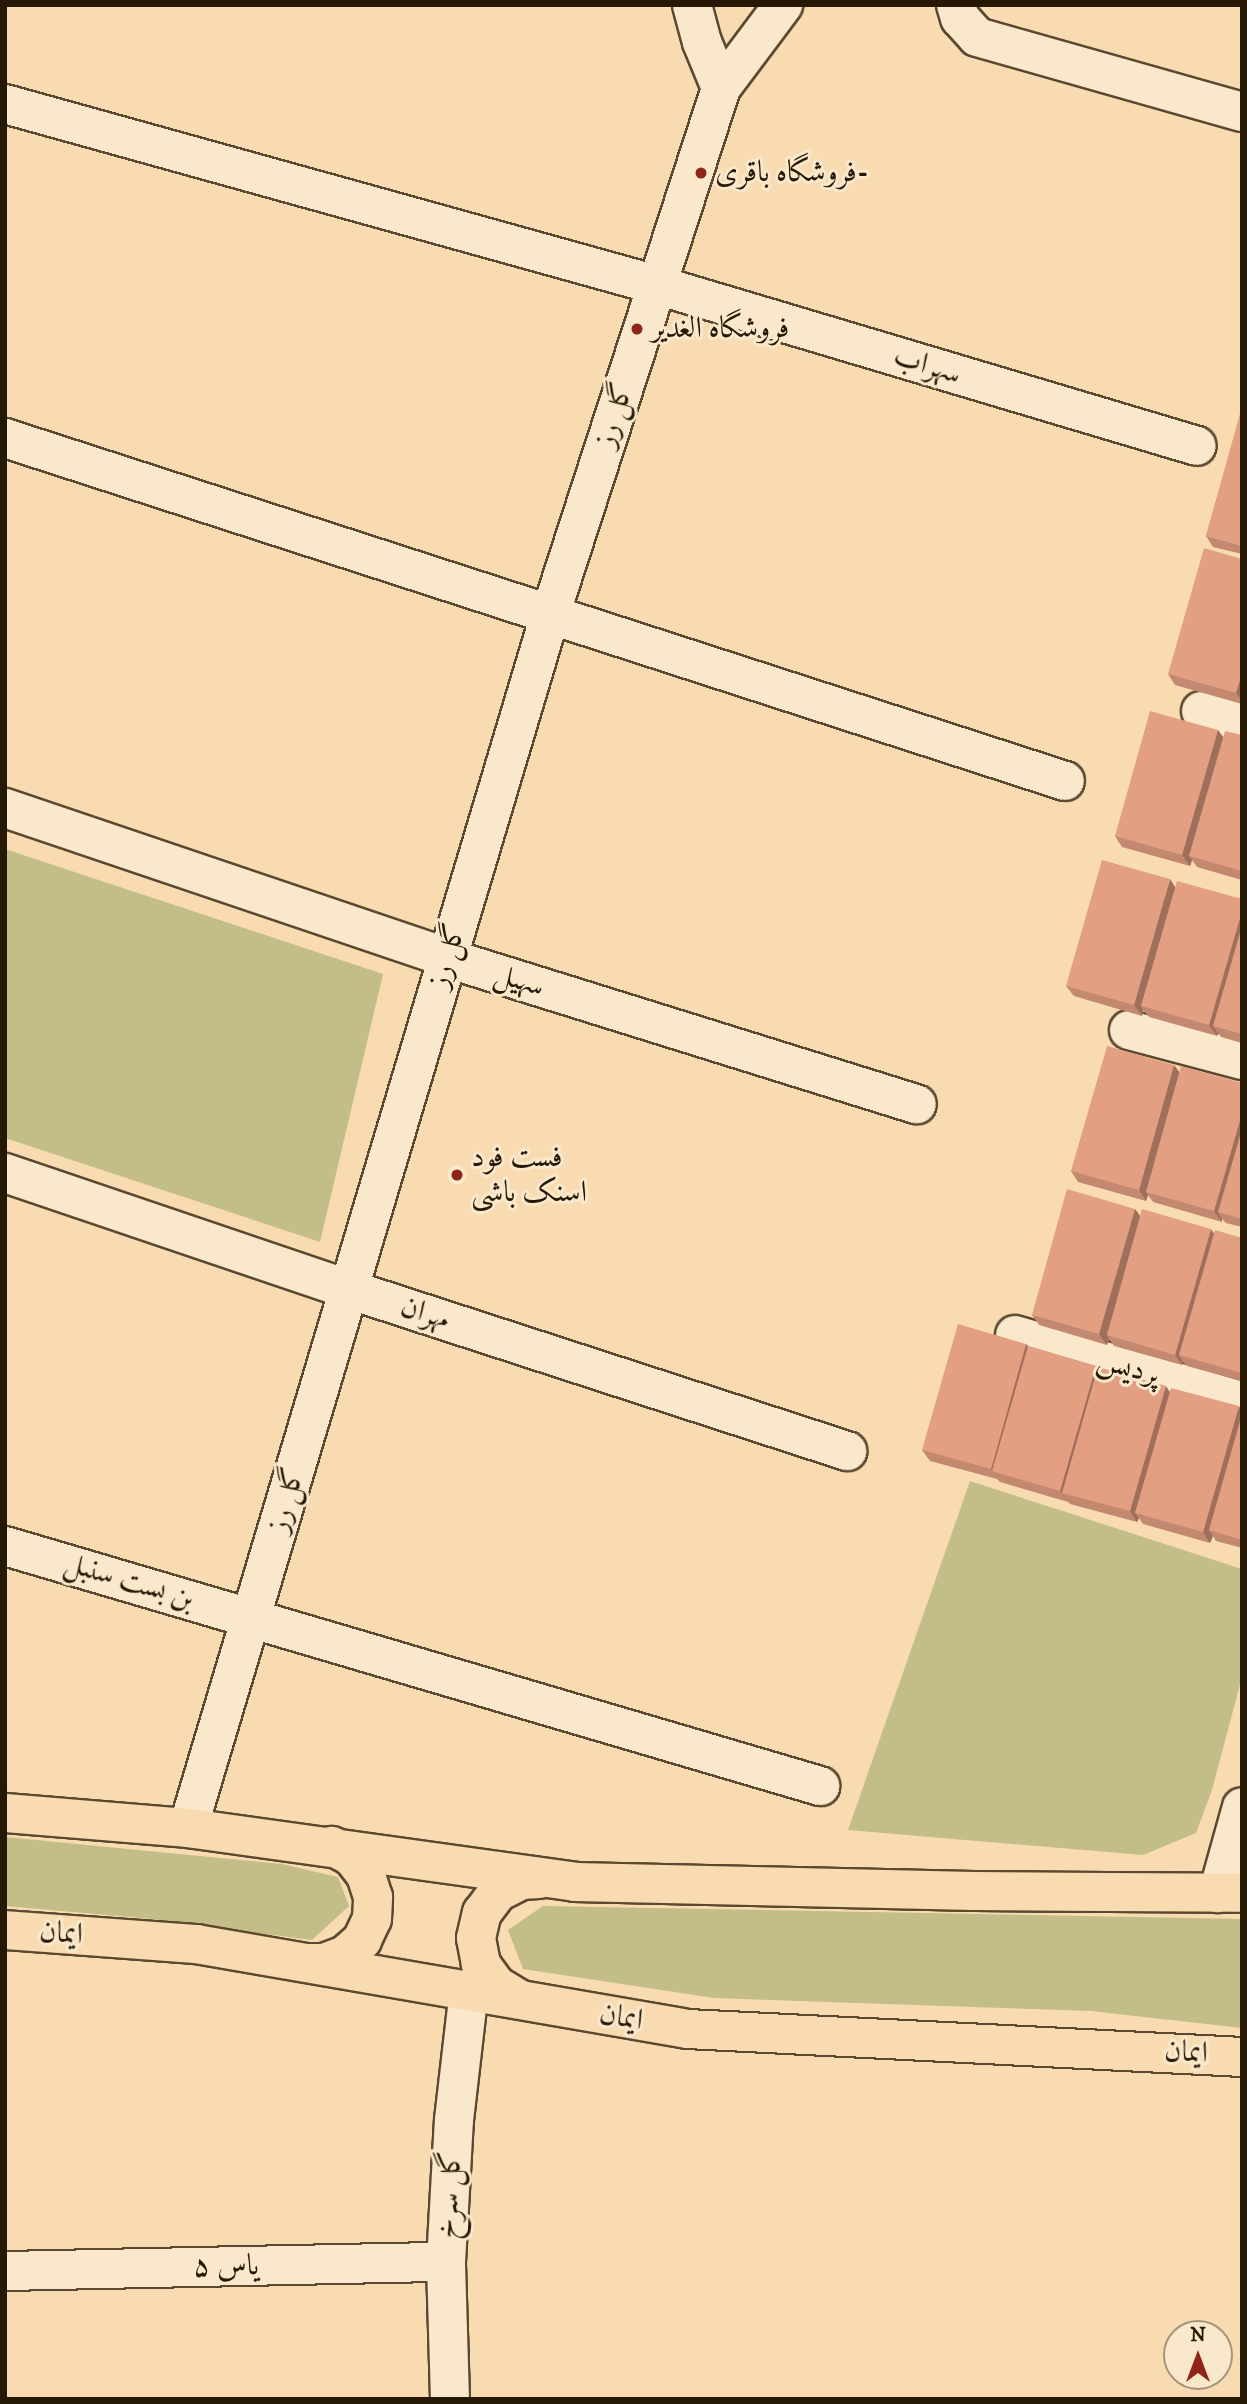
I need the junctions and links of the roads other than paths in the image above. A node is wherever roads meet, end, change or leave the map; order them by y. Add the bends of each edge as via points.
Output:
1 (692, 5) edge
2 (783, 5) edge
3 (956, 5) edge
4 (721, 88) junction
5 (5, 104) edge
6 (1242, 112) edge
7 (657, 285) junction
8 (5, 438) edge
9 (1197, 446) dead end
10 (550, 615) junction
11 (1201, 711) dead end
12 (1242, 723) edge
13 (1065, 781) dead end
14 (5, 808) edge
15 (447, 958) junction
16 (1129, 1030) dead end
17 (1242, 1060) edge
18 (917, 1104) dead end
19 (5, 1173) edge
20 (348, 1289) junction
21 (1015, 1335) dead end
22 (1242, 1401) edge
23 (846, 1451) dead end
24 (5, 1546) edge
25 (252, 1619) junction
26 (820, 1786) dead end
27 (1242, 1807) edge
28 (5, 1813) edge
29 (188, 1828) junction
30 (332, 1846) junction
31 (549, 1879) junction
32 (1230, 1893) edge
33 (5, 1930) edge
34 (301, 1962) junction
35 (468, 1992) junction
36 (519, 1999) junction
37 (1242, 2057) edge
38 (446, 2262) junction
39 (5, 2271) edge
40 (450, 2399) edge

1 - 4 street
2 - 4 street, گل رز
3 - 6 street via 960,18 977,37
4 - 7 street, گل رز
5 - 7 street, سهراب
7 - 9 street, سهراب
7 - 10 street, گل رز
8 - 10 street
10 - 13 street
10 - 15 street, گل رز
11 - 12 street
14 - 15 street, سهیل
15 - 18 street, سهیل
15 - 20 street, گل رز
16 - 17 street
19 - 20 street, مهران
20 - 23 street, مهران
20 - 25 street, گل رز
21 - 22 street, پردیس
24 - 25 street, بن بست سنبل
25 - 26 street, بن بست سنبل
25 - 29 street, گل رز
27 - 32 street
28 - 29 main road
29 - 30 main road
30 - 31 main road
30 - 34 main road via 352,1857 366,1875 373,1897 372,1919 362,1940 345,1955 324,1963
31 - 32 main road via 961,1891
31 - 36 main road via 522,1880 498,1892 482,1913 475,1938 481,1964 496,1985
33 - 34 main road, ایمان via 196,1944
34 - 35 main road, ایمان
35 - 36 main road, ایمان
35 - 38 street, گل سرخ via 454,2120
36 - 37 main road, ایمان via 688,2029
38 - 39 street, یاس ۵
38 - 40 street, گل سرخ

